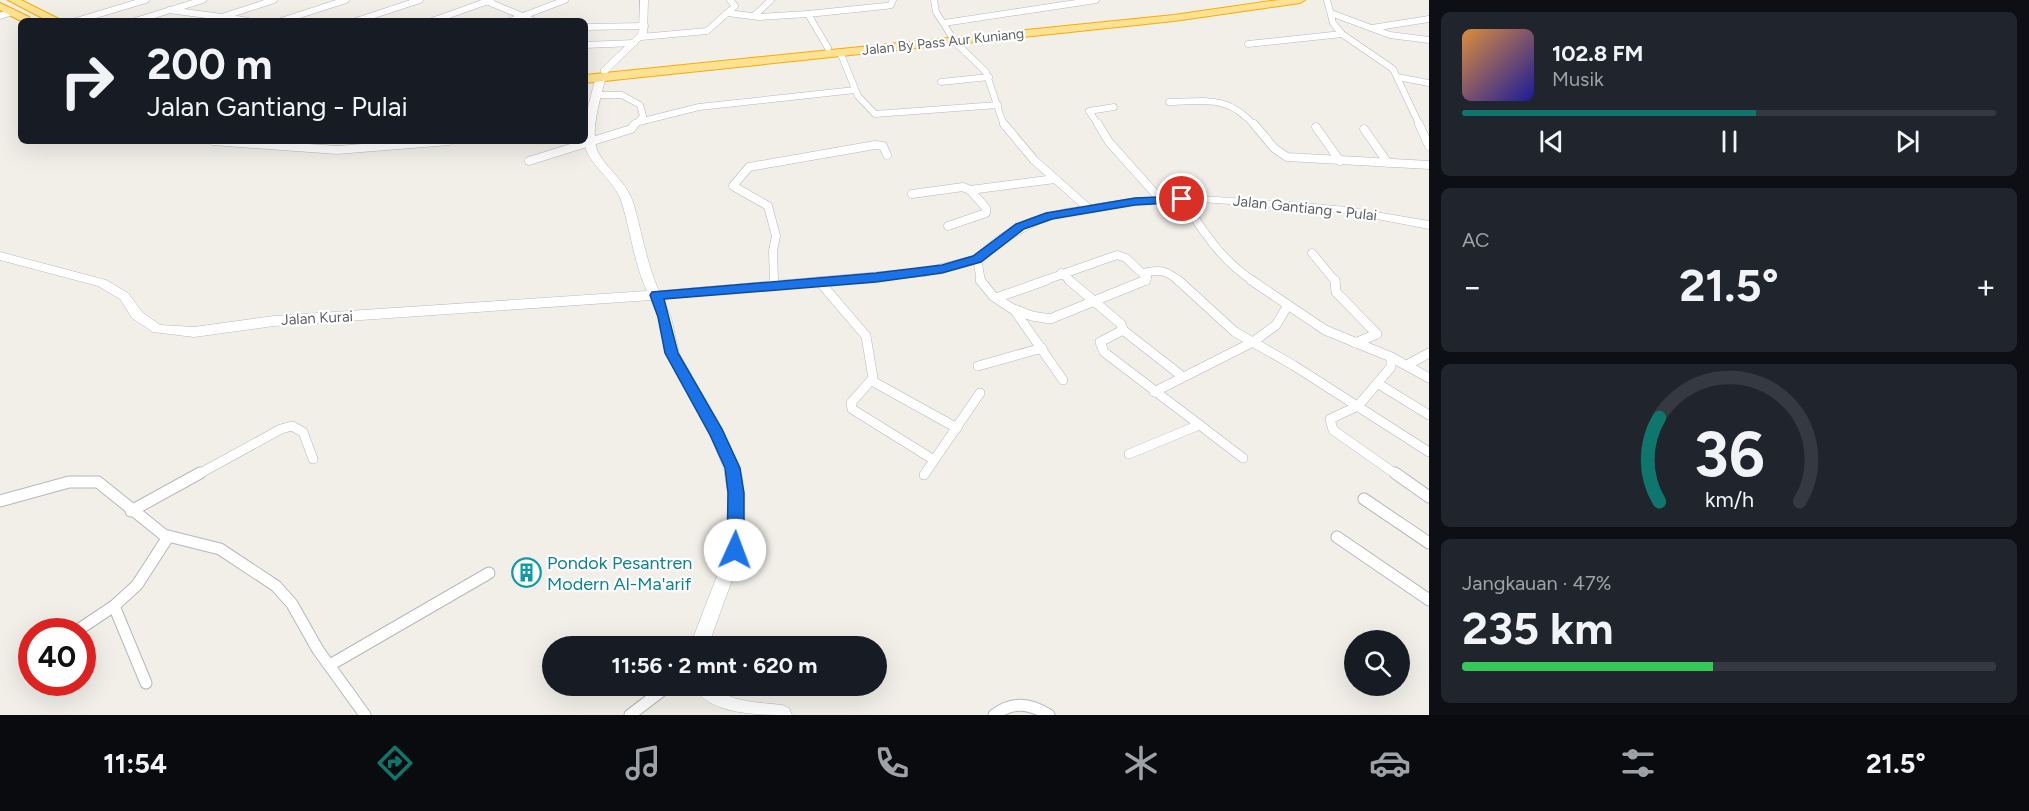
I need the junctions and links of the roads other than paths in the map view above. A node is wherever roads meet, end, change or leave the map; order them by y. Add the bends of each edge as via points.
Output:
1 (146, 0) edge
2 (203, 0) edge
3 (274, 0) edge
4 (346, 0) edge
5 (420, 0) edge
6 (565, 0) edge
7 (644, 0) edge
8 (730, 0) edge
9 (771, 0) edge
10 (893, 0) edge
11 (934, 0) edge
12 (1039, 0) edge
13 (1096, 0) edge
14 (1269, 0) edge
15 (1300, 0) edge
16 (1327, 0) edge
17 (487, 1) edge
18 (1067, 2) edge
19 (1, 3) edge
20 (13, 6) edge
21 (1046, 6) junction
22 (1241, 6) junction
23 (169, 10) junction
24 (728, 12) junction
25 (1331, 13) junction
26 (808, 14) junction
27 (0, 16) edge
28 (522, 16) junction
29 (754, 16) junction
30 (222, 17) junction
31 (762, 17) junction
32 (27, 18) edge
33 (33, 18) edge
34 (39, 18) edge
35 (48, 18) edge
36 (86, 18) edge
37 (144, 18) edge
38 (228, 18) edge
39 (290, 18) edge
40 (365, 18) edge
41 (440, 18) edge
42 (517, 18) edge
43 (527, 18) edge
44 (1429, 19) edge
45 (944, 23) junction
46 (645, 26) junction
47 (588, 27) edge
48 (764, 28) dead end
49 (1367, 28) junction
50 (1342, 34) junction
51 (638, 40) junction
52 (948, 40) junction
53 (1429, 40) edge
54 (1248, 44) dead end
55 (588, 45) edge
56 (828, 48) junction
57 (840, 52) junction
58 (750, 58) junction
59 (603, 74) junction
60 (588, 76) edge
61 (989, 77) junction
62 (1397, 77) junction
63 (941, 82) dead end
64 (1429, 83) edge
65 (855, 90) junction
66 (595, 95) junction
67 (1169, 102) dead end
68 (998, 105) junction
69 (1114, 107) dead end
70 (588, 117) edge
71 (639, 122) junction
72 (588, 127) edge
73 (1316, 127) dead end
74 (1364, 129) dead end
75 (590, 141) junction
76 (254, 144) edge
77 (412, 144) edge
78 (581, 144) edge
79 (1429, 146) edge
80 (887, 155) dead end
81 (529, 161) dead end
82 (1340, 161) junction
83 (1388, 163) junction
84 (1429, 165) edge
85 (1055, 179) junction
86 (970, 190) junction
87 (912, 194) dead end
88 (1160, 199) junction
89 (1182, 199) junction
90 (1088, 208) junction
91 (1429, 225) edge
92 (948, 226) dead end
93 (1312, 253) dead end
94 (0, 256) edge
95 (977, 259) junction
96 (1061, 273) junction
97 (1143, 273) junction
98 (819, 281) junction
99 (774, 285) junction
100 (657, 295) junction
101 (996, 298) junction
102 (1094, 301) junction
103 (1288, 305) junction
104 (1014, 310) junction
105 (1123, 330) junction
106 (1253, 342) junction
107 (1355, 343) junction
108 (1042, 348) junction
109 (1429, 353) edge
110 (1391, 357) junction
111 (1407, 365) junction
112 (978, 366) dead end
113 (1183, 377) junction
114 (1429, 378) edge
115 (1063, 380) dead end
116 (872, 381) junction
117 (1377, 383) junction
118 (1154, 392) junction
119 (980, 393) dead end
120 (1358, 406) junction
121 (1429, 415) edge
122 (1199, 424) junction
123 (957, 428) junction
124 (1429, 452) edge
125 (1129, 454) dead end
126 (1243, 458) dead end
127 (313, 459) dead end
128 (934, 460) junction
129 (924, 475) dead end
130 (1429, 496) edge
131 (1364, 499) dead end
132 (0, 501) edge
133 (131, 511) junction
134 (168, 537) junction
135 (1337, 537) dead end
136 (1429, 543) edge
137 (489, 573) dead end
138 (1429, 600) edge
139 (114, 606) junction
140 (96, 618) edge
141 (703, 636) edge
142 (330, 665) junction
143 (146, 682) dead end
144 (655, 696) edge
145 (712, 696) edge
146 (741, 711) edge
147 (365, 715) edge
148 (630, 715) edge
149 (782, 715) edge
150 (994, 715) edge
151 (1048, 715) edge

1 - 36 street
2 - 23 street
3 - 30 street
4 - 39 street
5 - 40 street
6 - 28 street
7 - 46 street
8 - 24 street via 735,5
9 - 29 street
10 - 26 street via 885,6
11 - 45 street
12 - 21 street
13 - 18 street
14 - 22 highway, Jalan By Pass Aur Kuniang
15 - 22 highway, Jalan By Pass Aur Kuniang
16 - 25 street
17 - 28 street
17 - 41 street
18 - 21 street
19 - 20 highway
19 - 33 highway
19 - 34 highway
20 - 27 street
20 - 32 highway
20 - 35 highway
21 - 45 street
22 - 52 highway, Jalan By Pass Aur Kuniang
23 - 30 street
23 - 37 street
24 - 29 street
24 - 51 street via 706,31
25 - 49 street
25 - 50 street
26 - 31 street
26 - 56 street
28 - 42 street
28 - 43 street
29 - 31 street
30 - 38 street
31 - 48 street
44 - 49 street
45 - 52 street
46 - 47 street
46 - 51 street
49 - 53 street via 1403,39
50 - 54 street
50 - 62 street via 1390,65
51 - 55 street
51 - 59 street
52 - 56 highway, Jalan By Pass Aur Kuniang
52 - 57 highway, Jalan By Pass Aur Kuniang
52 - 61 street
56 - 58 highway, Jalan By Pass Aur Kuniang
57 - 58 highway, Jalan By Pass Aur Kuniang
57 - 65 street
58 - 59 highway, Jalan By Pass Aur Kuniang
59 - 60 highway, Jalan By Pass Aur Kuniang
59 - 66 street
61 - 63 street
61 - 68 street
62 - 64 street
62 - 79 street
65 - 68 street via 870,112 882,115
65 - 71 street via 699,106
66 - 70 street
66 - 71 street via 622,95 634,100 643,110
67 - 82 street via 1232,103 1282,155
68 - 85 street via 1005,128
69 - 88 street via 1089,111 1109,142
71 - 75 street via 625,132
72 - 75 street
73 - 82 street
74 - 83 street
75 - 100 street via 596,159 627,200 643,269
76 - 77 street via 337,150
78 - 81 street
80 - 99 street via 883,146 875,145 743,171 733,186 768,206 776,236
82 - 83 street
83 - 84 street
85 - 86 street
85 - 90 street
86 - 87 street via 963,187
86 - 92 street via 986,213
88 - 89 street, Jalan Gantiang - Pulai
88 - 90 street, Jalan Gantiang - Pulai
89 - 91 street, Jalan Gantiang - Pulai via 1346,210
89 - 103 street via 1224,260
90 - 95 street, Jalan Gantiang - Pulai via 1020,226
93 - 107 street via 1335,280 1336,292 1377,334
94 - 100 street, Jalan Kurai via 108,285 124,296 137,315 158,329 194,332 289,320
95 - 98 street, Jalan Gantiang - Pulai via 925,272
95 - 101 street via 981,283
96 - 97 street via 1117,255
96 - 101 street
96 - 102 street
97 - 102 street via 1147,278 1144,282
97 - 106 street via 1159,269 1168,272 1226,326
98 - 99 street, Jalan Gantiang - Pulai
98 - 116 street via 866,336
99 - 100 street, Jalan Gantiang - Pulai
100 - 141 street via 672,353 726,451 736,493 735,550
101 - 104 street
102 - 104 street via 1050,319
102 - 105 street
103 - 106 street via 1276,325
103 - 107 street via 1325,330
104 - 108 street
105 - 113 street
105 - 118 street via 1102,339 1102,348
106 - 113 street
106 - 120 street
107 - 110 street
108 - 112 street
108 - 115 street
109 - 111 street
110 - 111 street
110 - 117 street via 1391,367
111 - 114 street
113 - 118 street
116 - 123 street
116 - 128 street via 851,403 852,409
117 - 120 street
117 - 121 street
118 - 122 street
119 - 123 street
120 - 124 street
120 - 130 street via 1330,420 1333,430
122 - 125 street
122 - 126 street
123 - 128 street
127 - 133 street via 303,432 292,426
128 - 129 street
131 - 136 street
132 - 133 street via 85,481 107,487
133 - 134 street
134 - 139 street via 143,579
134 - 142 street via 220,549 276,586 292,604
135 - 138 street
137 - 142 street
139 - 140 street
139 - 143 street
142 - 147 street
144 - 148 street
145 - 146 street
146 - 149 street
150 - 151 street via 1012,703

